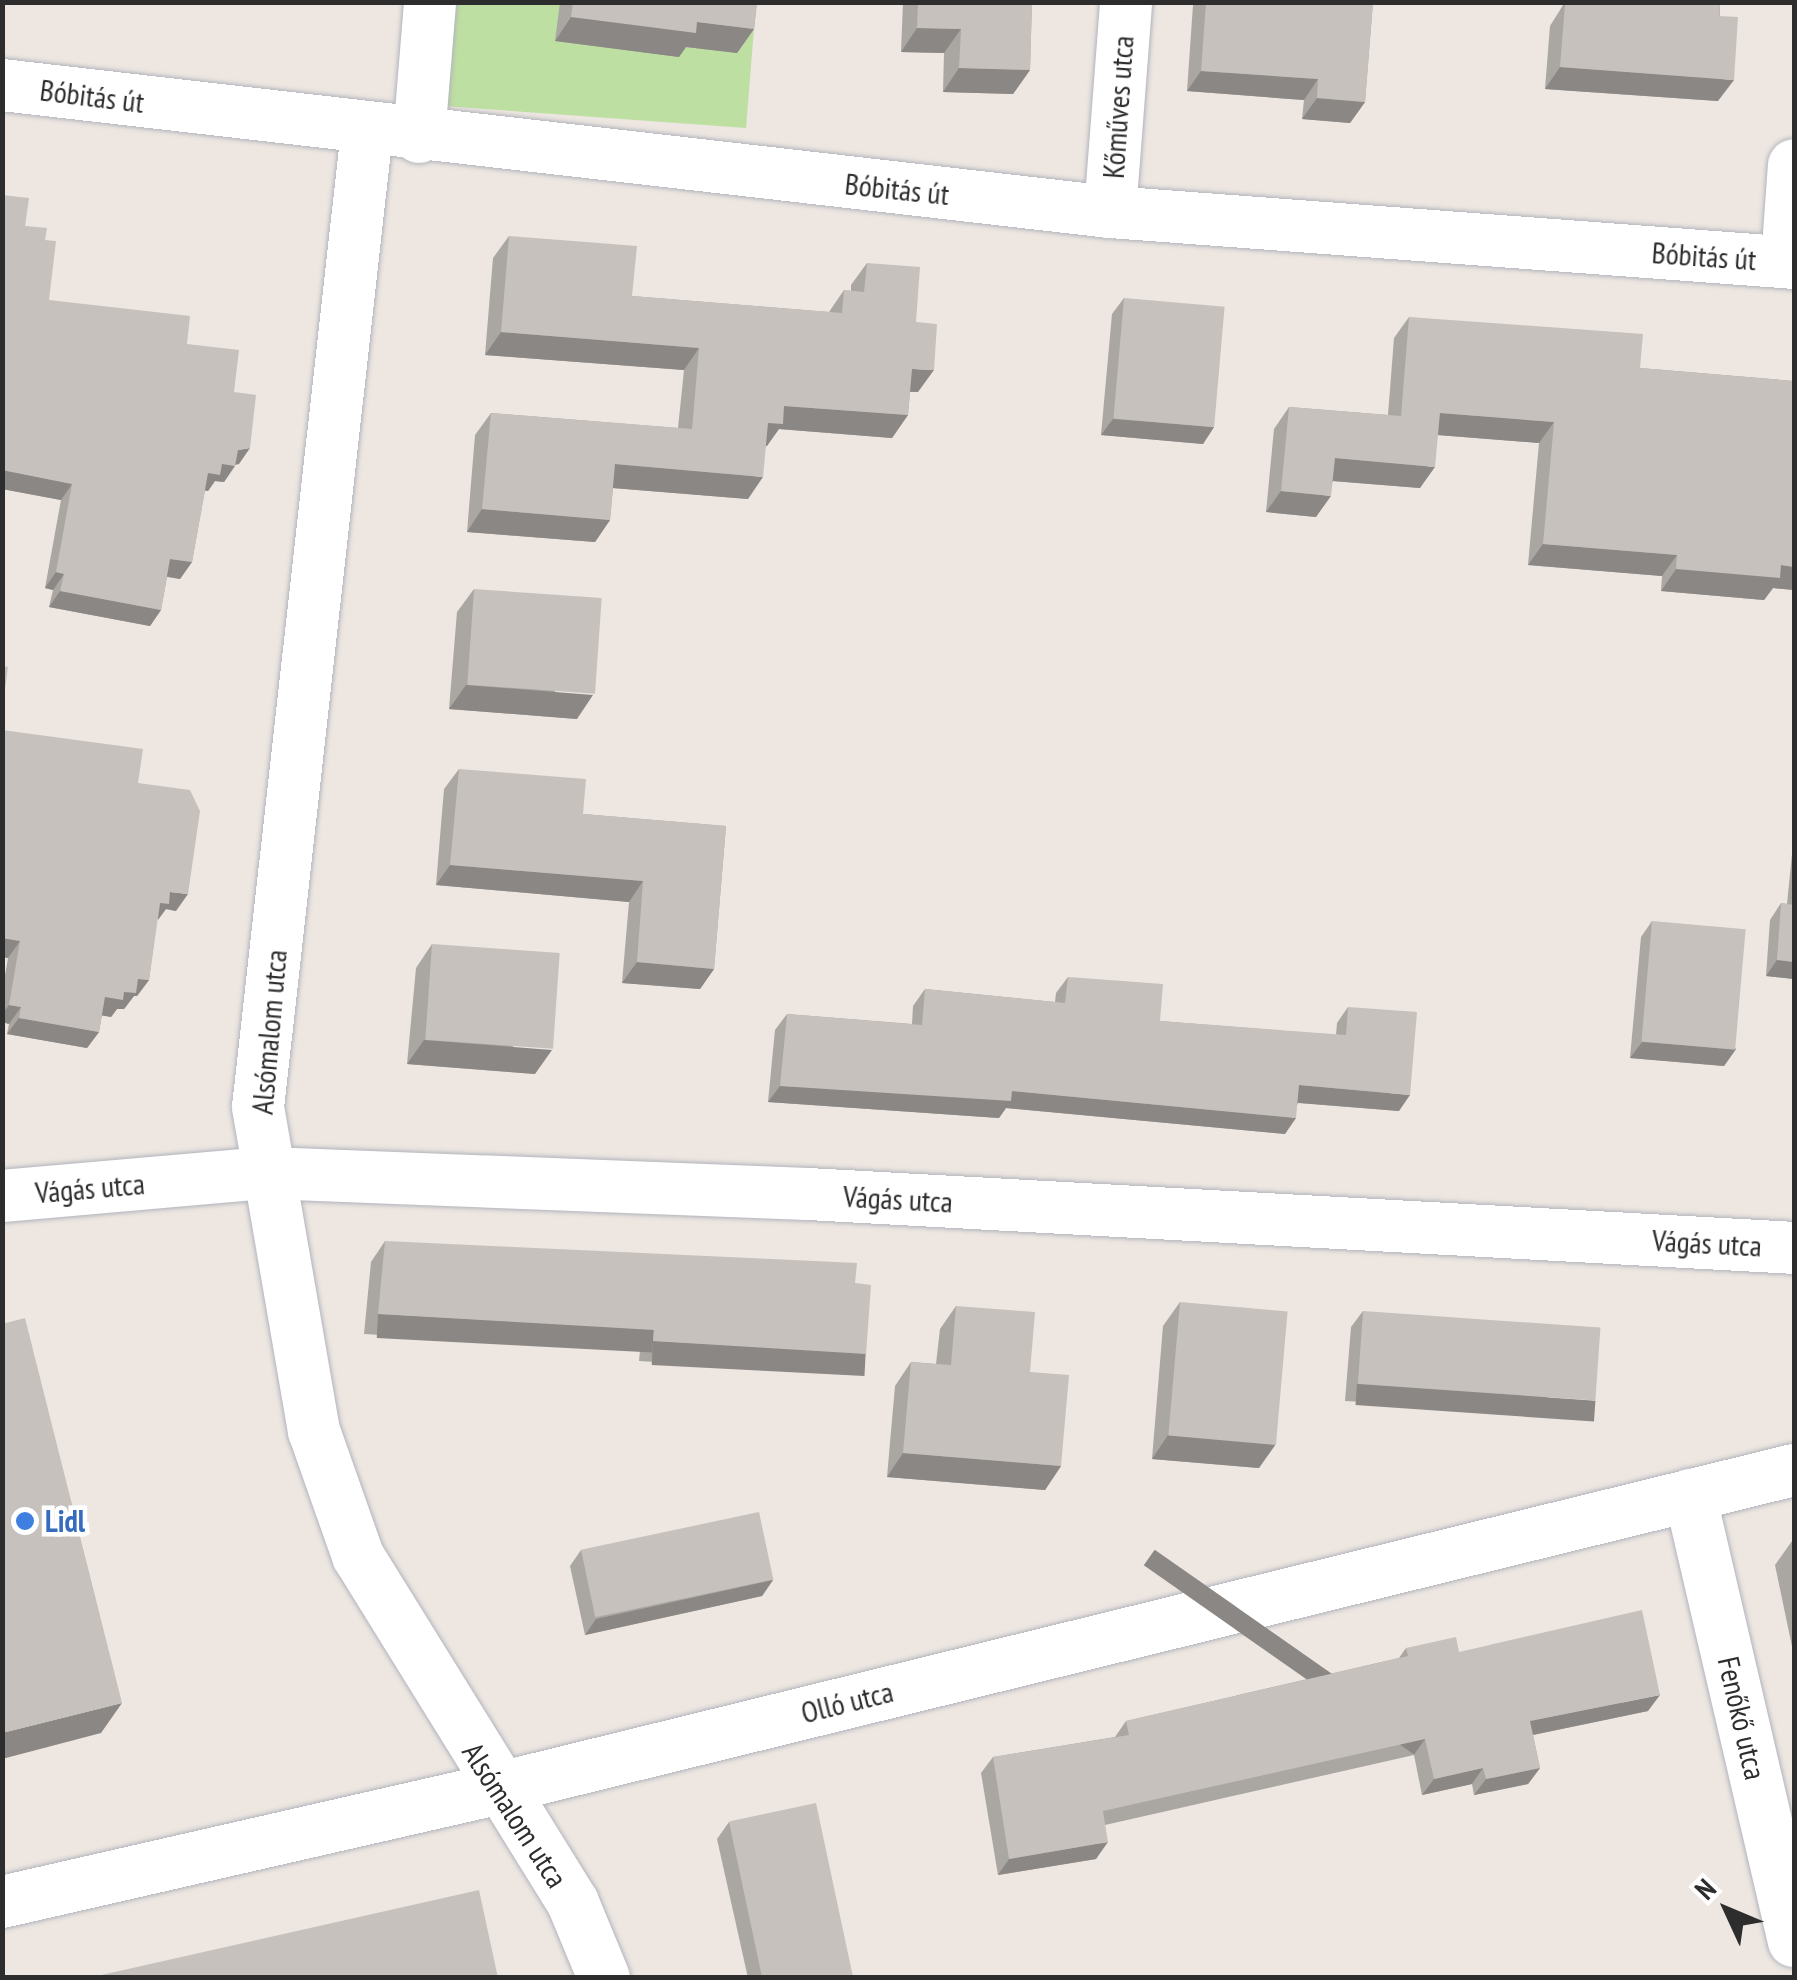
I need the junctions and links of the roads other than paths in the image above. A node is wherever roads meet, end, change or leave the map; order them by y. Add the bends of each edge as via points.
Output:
1 (430, 2) edge
2 (1126, 2) edge
3 (2, 85) edge
4 (366, 131) junction
5 (419, 137) junction
6 (1794, 164) edge
7 (1110, 212) junction
8 (1790, 263) edge
9 (266, 1173) junction
10 (2, 1196) edge
11 (1794, 1248) edge
12 (1794, 1470) edge
13 (1690, 1495) junction
14 (496, 1789) junction
15 (2, 1902) edge
16 (1794, 1941) edge
17 (604, 1978) edge

1 - 5 street
2 - 7 street, Kőműves utca
3 - 4 street, Bóbitás út
4 - 5 street, Bóbitás út
4 - 9 street, Alsómalom utca via 258,1106
5 - 7 street, Bóbitás út
6 - 8 street
7 - 8 street, Bóbitás út
9 - 10 street, Vágás utca
9 - 11 street, Vágás utca via 808,1194
9 - 14 street, Alsómalom utca via 314,1431 358,1556
12 - 13 street
13 - 14 street, Olló utca
13 - 16 street, Fenőkő utca
14 - 15 street, Olló utca
14 - 17 street, Alsómalom utca via 573,1903

